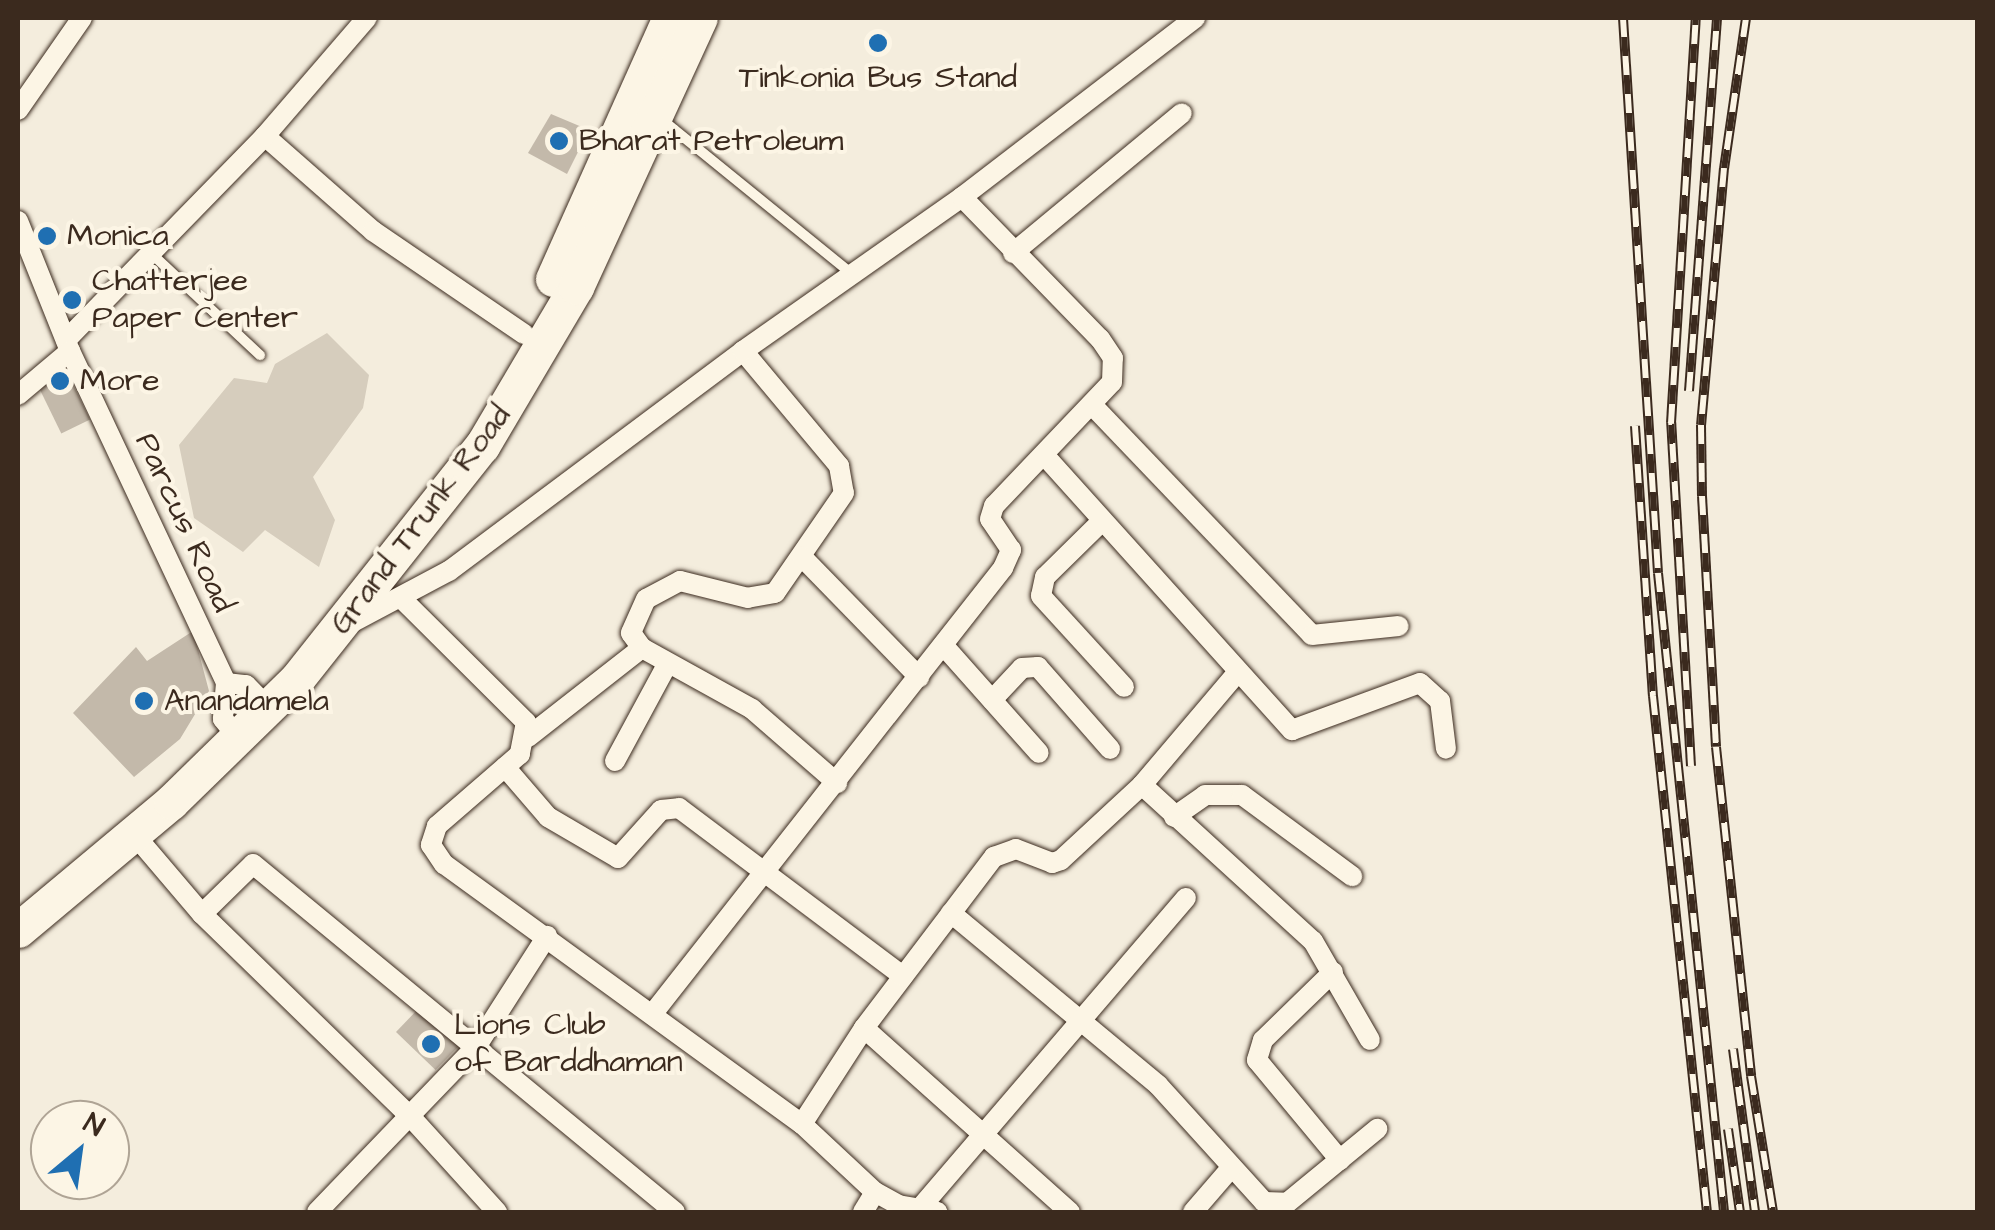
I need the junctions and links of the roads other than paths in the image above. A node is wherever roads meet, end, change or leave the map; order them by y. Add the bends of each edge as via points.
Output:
1 (82, 18) edge
2 (368, 18) edge
3 (670, 18) edge
4 (700, 18) edge
5 (1195, 18) edge
6 (18, 110) edge
7 (1182, 113) dead end
8 (659, 117) junction
9 (265, 136) junction
10 (962, 198) junction
11 (18, 222) edge
12 (1013, 253) junction
13 (152, 254) junction
14 (852, 275) junction
15 (524, 334) junction
16 (68, 345) junction
17 (742, 351) junction
18 (260, 355) dead end
19 (18, 395) edge
20 (1094, 407) junction
21 (1044, 456) junction
22 (1102, 521) junction
23 (802, 557) junction
24 (402, 599) junction
25 (1399, 626) dead end
26 (327, 631) junction
27 (943, 645) junction
28 (642, 648) junction
29 (668, 663) junction
30 (1237, 673) junction
31 (919, 677) junction
32 (1124, 687) dead end
33 (249, 694) junction
34 (992, 700) junction
35 (230, 728) junction
36 (528, 738) junction
37 (1446, 749) dead end
38 (1110, 750) dead end
39 (1039, 754) dead end
40 (616, 762) dead end
41 (505, 767) junction
42 (837, 783) junction
43 (1142, 786) junction
44 (1174, 817) junction
45 (133, 833) junction
46 (764, 873) junction
47 (1352, 876) dead end
48 (18, 898) edge
49 (1186, 898) dead end
50 (951, 912) junction
51 (202, 914) junction
52 (18, 930) edge
53 (546, 936) junction
54 (1332, 972) junction
55 (903, 976) junction
56 (654, 1012) junction
57 (1082, 1019) junction
58 (864, 1028) junction
59 (1370, 1040) dead end
60 (476, 1047) junction
61 (408, 1116) junction
62 (802, 1124) junction
63 (1377, 1128) dead end
64 (985, 1131) junction
65 (1340, 1160) junction
66 (1231, 1168) junction
67 (875, 1192) junction
68 (1205, 1208) edge
69 (929, 1210) edge
70 (318, 1212) edge
71 (497, 1212) edge
72 (675, 1212) edge
73 (863, 1212) edge
74 (1070, 1212) edge

1 - 6 street
2 - 9 street
3 - 15 highway, Grand Trunk Road via 596,191
4 - 8 highway, Grand Trunk Road
5 - 10 street
7 - 12 street
8 - 14 lane
8 - 26 highway, Grand Trunk Road via 505,411
9 - 13 street
9 - 15 street via 372,231
10 - 12 street
10 - 14 street
11 - 16 street, Parcus Road
12 - 20 street via 1114,358 1112,382
13 - 16 street
13 - 18 lane
14 - 17 street
15 - 26 highway, Grand Trunk Road
16 - 19 street
16 - 33 street, Parcus Road
17 - 23 street via 845,480 836,509
17 - 24 street
20 - 21 street
20 - 25 street via 1295,623 1312,635 1334,638
21 - 22 street
21 - 27 street via 990,512 1008,540 1009,557
22 - 30 street
22 - 32 street via 1045,577 1041,596
23 - 28 street via 775,593 762,598 680,582 662,588 634,615 631,632
23 - 31 street
24 - 26 street
24 - 36 street via 526,722
26 - 33 highway, Grand Trunk Road
27 - 31 street
27 - 34 street
28 - 29 street
28 - 36 street
29 - 40 street
29 - 42 street via 752,709
30 - 37 street via 1292,730 1420,683 1440,701
30 - 43 street
31 - 42 street
33 - 35 highway, Grand Trunk Road
34 - 38 street via 1022,668 1038,667
34 - 39 street
35 - 45 highway, Grand Trunk Road
35 - 48 highway, Grand Trunk Road
36 - 41 street
41 - 46 street via 548,816 608,855 625,857 669,806
41 - 53 street via 437,826 430,845 444,864
42 - 46 street
43 - 44 street
43 - 50 street via 1052,864 1004,848
44 - 47 street via 1205,795 1242,795
44 - 54 street via 1290,916
45 - 51 street
45 - 52 highway, Grand Trunk Road
46 - 55 street
46 - 56 street
49 - 57 street
50 - 55 street
50 - 57 street
51 - 60 street via 254,864
51 - 61 street
53 - 56 street
53 - 60 street
54 - 59 street
54 - 65 street via 1263,1040 1257,1060
55 - 58 street
56 - 62 street
57 - 64 street
57 - 66 street via 1158,1085
58 - 62 street
58 - 64 street
60 - 61 street
60 - 72 street
61 - 70 street
61 - 71 street
62 - 67 street
63 - 65 street
64 - 69 street
64 - 74 street
65 - 66 street via 1276,1207
66 - 68 street
67 - 69 street via 898,1205
67 - 73 street

